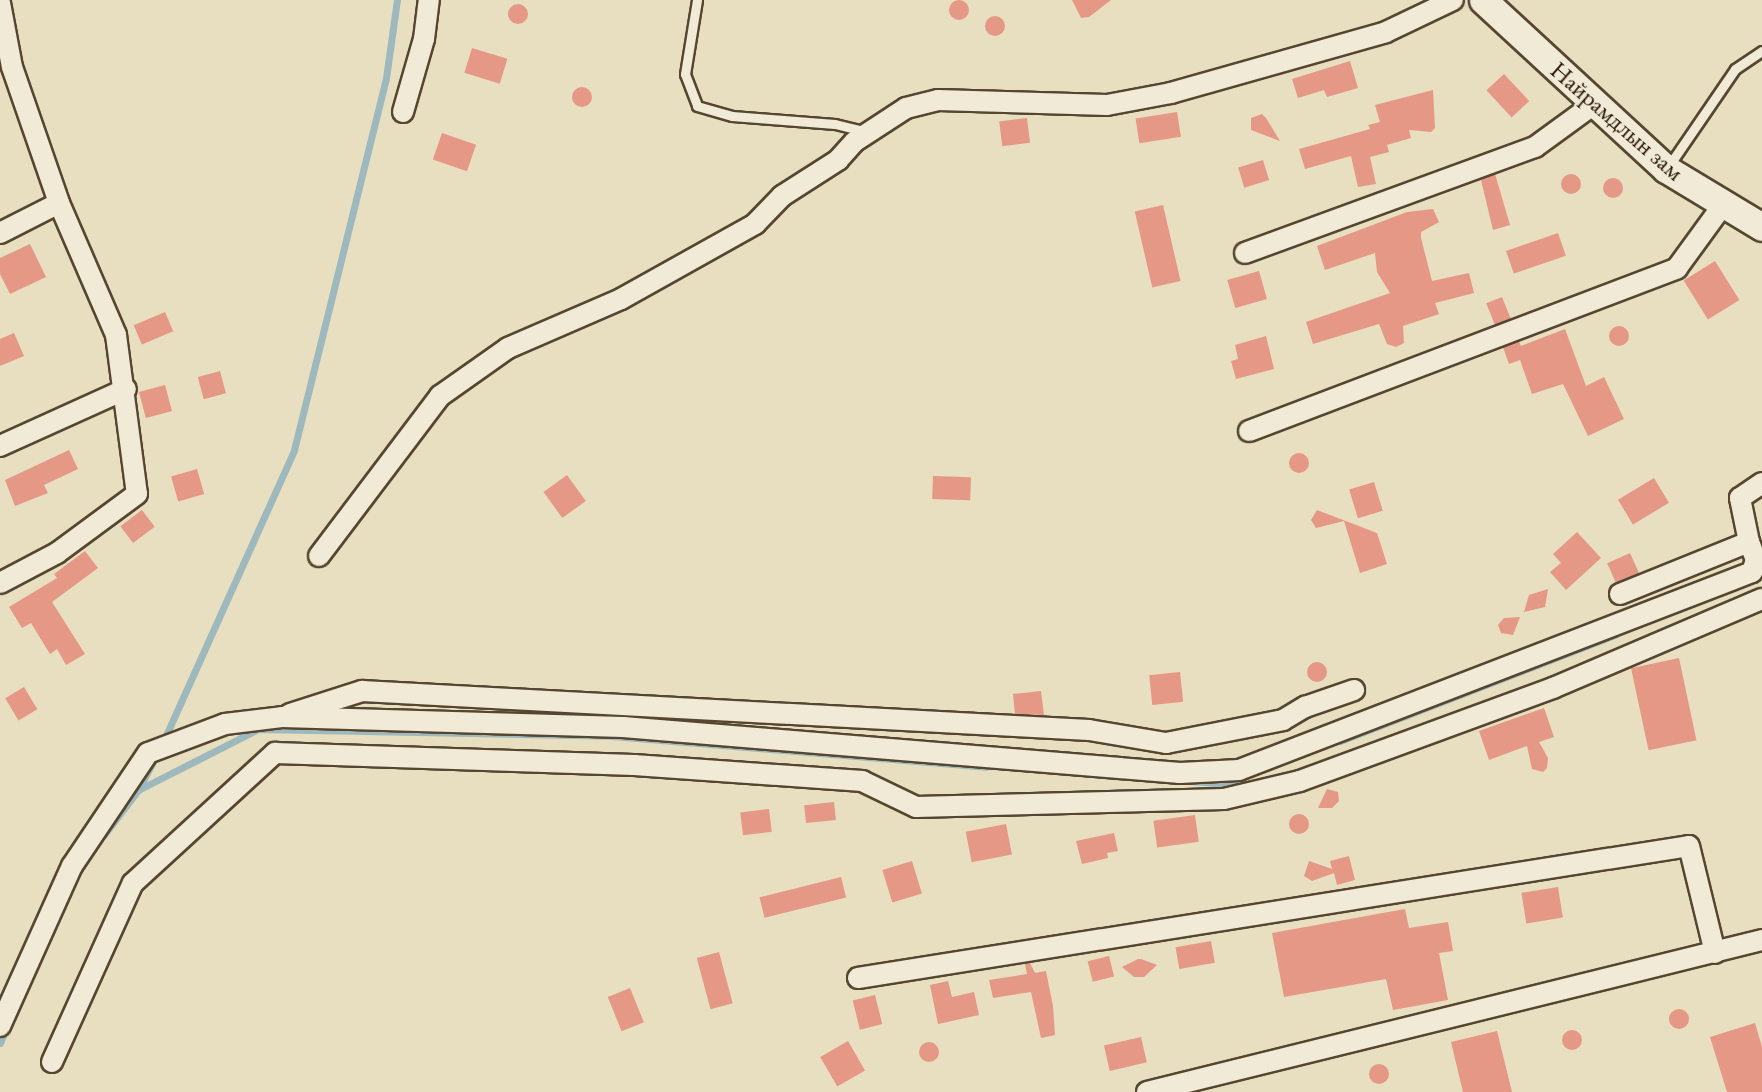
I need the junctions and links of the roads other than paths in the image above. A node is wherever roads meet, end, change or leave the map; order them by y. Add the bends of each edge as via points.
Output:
1 (429, 0) edge
2 (697, 0) edge
3 (1454, 0) edge
4 (1483, 0) edge
5 (0, 3) edge
6 (1762, 51) edge
7 (6, 70) edge
8 (1594, 104) junction
9 (403, 112) dead end
10 (869, 133) junction
11 (1666, 169) junction
12 (59, 202) junction
13 (1723, 205) junction
14 (1762, 227) edge
15 (0, 233) edge
16 (1245, 254) dead end
17 (126, 389) junction
18 (1249, 431) dead end
19 (0, 446) edge
20 (1762, 483) edge
21 (1749, 542) junction
22 (319, 556) dead end
23 (0, 583) edge
24 (1620, 594) dead end
25 (1762, 599) edge
26 (1354, 690) dead end
27 (282, 717) junction
28 (1762, 940) edge
29 (1715, 953) junction
30 (858, 978) dead end
31 (0, 1026) edge
32 (52, 1062) dead end
33 (1147, 1092) edge

1 - 9 street via 424,39
2 - 10 lane via 685,74 697,106 732,116 835,124
3 - 10 street via 1386,32 1171,93 1107,105 938,100 906,108
4 - 8 main road, Найрамдлын зам
5 - 7 street
6 - 11 lane via 1735,69
7 - 12 street
8 - 11 main road, Найрамдлын зам
8 - 16 street via 1535,147
10 - 22 street via 838,160 782,196 755,224 621,299 508,348 440,396
11 - 13 main road, Найрамдлын зам
12 - 15 street
12 - 17 street via 116,335
13 - 14 main road, Найрамдлын зам
13 - 18 street via 1677,268
17 - 19 street
17 - 23 street via 137,494 57,553
20 - 21 street via 1740,498
21 - 24 street
21 - 27 street via 1756,560 1752,572 1239,770 1180,773 623,727
25 - 32 street via 1553,688 1300,781 1224,799 916,807 862,781 634,765 275,753 133,884
26 - 27 street via 1305,707 1282,720 1166,742 1089,730 362,691
27 - 31 street via 225,724 148,753 72,867
28 - 29 street
29 - 30 street via 1689,846
29 - 33 street

